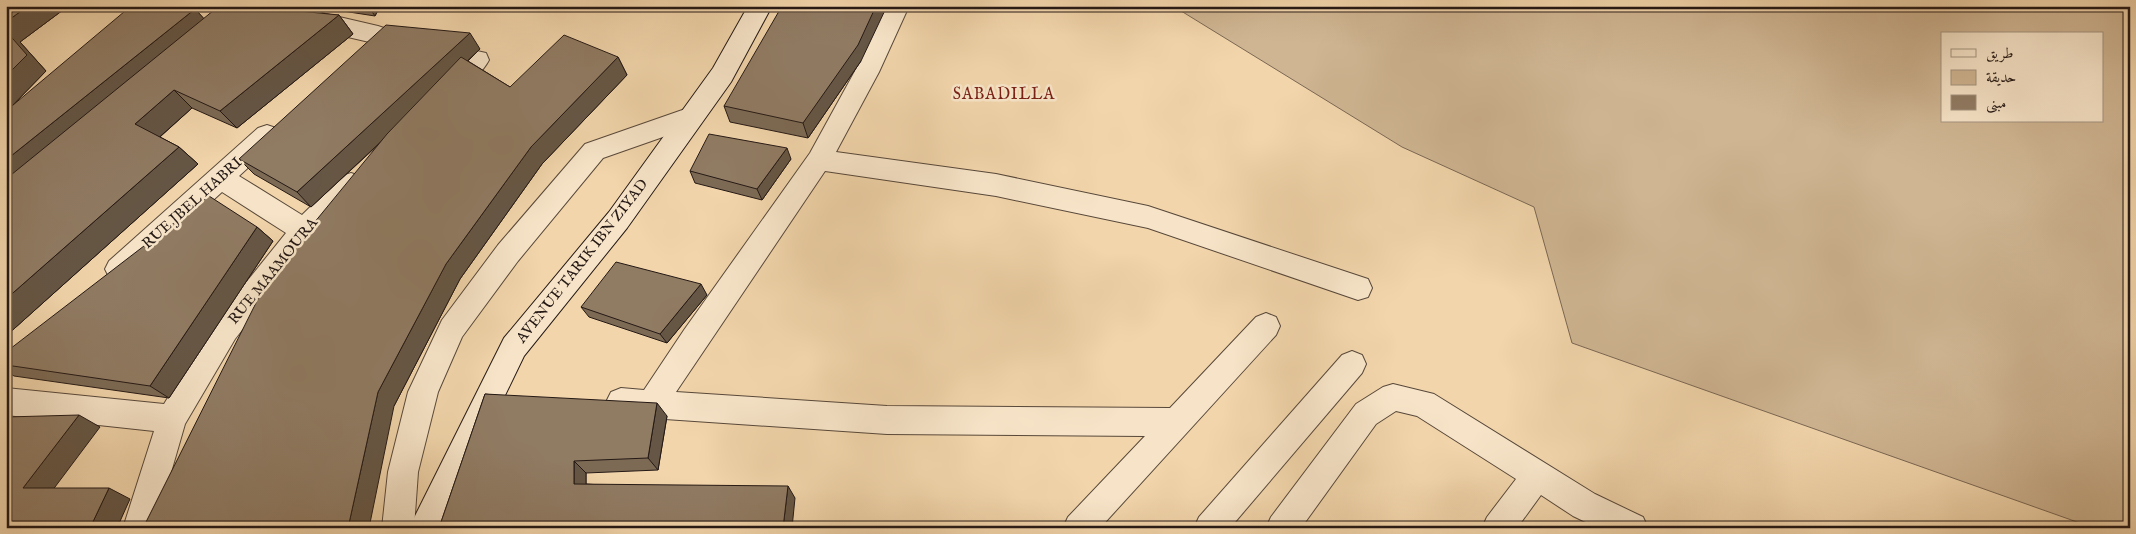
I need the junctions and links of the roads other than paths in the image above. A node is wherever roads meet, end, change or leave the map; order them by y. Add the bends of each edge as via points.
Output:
1 (253, 6) edge
2 (760, 6) edge
3 (897, 6) edge
4 (356, 54) edge
5 (477, 60) dead end
6 (428, 108) edge
7 (691, 117) junction
8 (284, 119) edge
9 (819, 160) junction
10 (366, 169) edge
11 (220, 177) junction
12 (304, 230) junction
13 (102, 284) edge
14 (1358, 288) dead end
15 (1266, 326) dead end
16 (1352, 364) dead end
17 (490, 395) junction
18 (518, 396) edge
19 (6, 400) edge
20 (595, 400) edge
21 (652, 403) junction
22 (172, 419) junction
23 (1176, 422) junction
24 (1537, 475) junction
25 (1584, 516) edge
26 (139, 528) edge
27 (398, 528) edge
28 (425, 528) edge
29 (1079, 528) edge
30 (1210, 528) edge
31 (1282, 528) edge
32 (1498, 528) edge
33 (1632, 528) edge

1 - 4 street via 378,35
2 - 7 street, AVENUE TARIK IBN ZIYAD via 722,75
3 - 9 street via 867,72
5 - 6 street
7 - 17 street, AVENUE TARIK IBN ZIYAD via 618,220 514,347
7 - 27 street via 594,152 508,253 452,329 423,392 403,472
8 - 11 street, RUE JBEL HABRI
9 - 14 street via 996,185 1148,217
9 - 21 street
10 - 12 street, RUE MAAMOURA
11 - 12 street
11 - 13 street, RUE JBEL HABRI
12 - 22 street, RUE MAAMOURA via 225,330
15 - 23 street
16 - 30 street
17 - 18 street
17 - 28 street, AVENUE TARIK IBN ZIYAD
19 - 22 street
20 - 21 street
21 - 23 street via 887,420
22 - 26 street, RUE MAAMOURA
23 - 29 street
24 - 25 street
24 - 31 street via 1424,404 1393,397 1366,414
24 - 32 street
25 - 33 street

